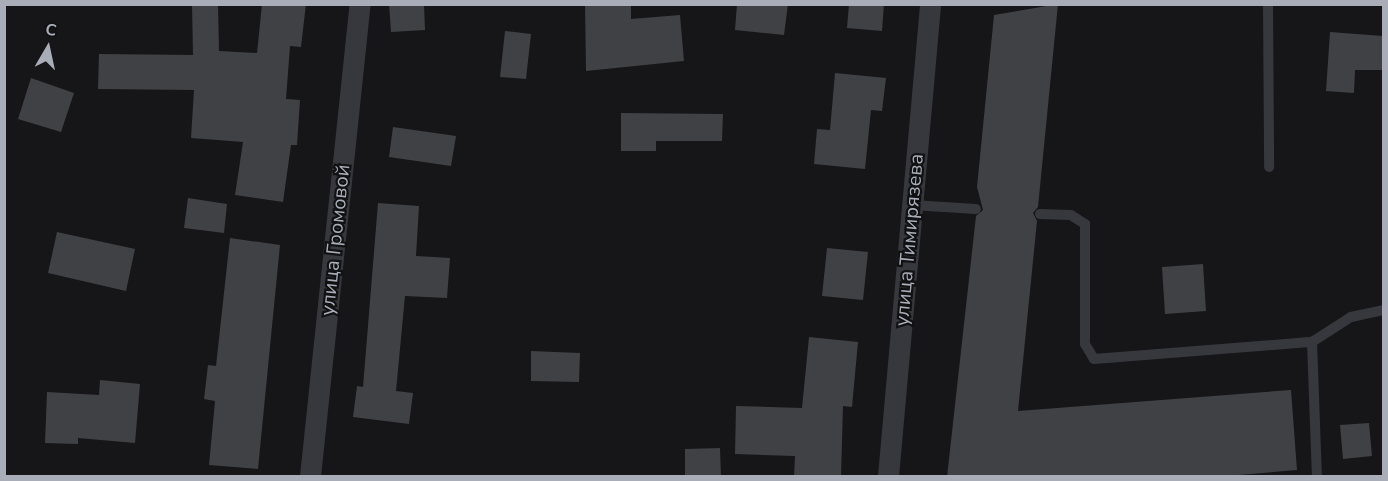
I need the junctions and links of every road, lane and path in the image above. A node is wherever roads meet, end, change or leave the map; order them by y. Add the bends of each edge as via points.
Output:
1 (360, 4) edge
2 (930, 4) edge
3 (1268, 4) edge
4 (1269, 167) dead end
5 (912, 205) junction
6 (976, 209) dead end
7 (1040, 214) dead end
8 (1383, 310) edge
9 (1312, 342) junction
10 (310, 477) edge
11 (888, 477) edge
12 (1317, 477) edge

1 - 10 street, улица Громовой
2 - 5 street, улица Тимирязева
3 - 4 lane
5 - 6 lane
5 - 11 street, улица Тимирязева
7 - 9 lane via 1071,215 1085,224 1085,344 1094,359
8 - 9 lane via 1351,317
9 - 12 lane

